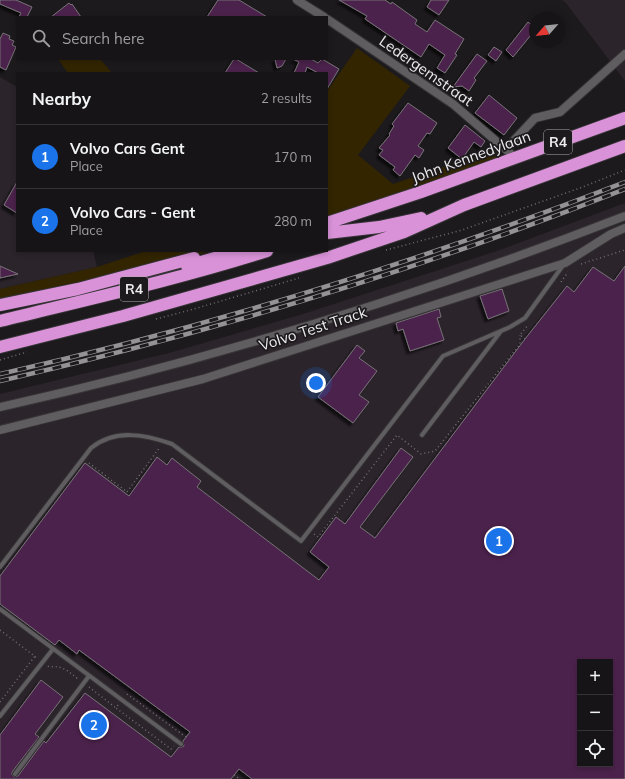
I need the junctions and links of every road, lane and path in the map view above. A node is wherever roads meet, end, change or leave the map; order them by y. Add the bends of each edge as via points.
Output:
1 (297, 0) edge
2 (311, 4) edge
3 (323, 16) edge
4 (328, 20) edge
5 (625, 54) edge
6 (625, 118) edge
7 (625, 146) edge
8 (464, 205) junction
9 (625, 216) edge
10 (328, 223) edge
11 (625, 228) edge
12 (328, 233) edge
13 (625, 250) edge
14 (221, 252) edge
15 (235, 252) edge
16 (264, 252) edge
17 (568, 265) junction
18 (580, 265) dead end
19 (558, 286) dead end
20 (0, 305) edge
21 (0, 314) edge
22 (0, 321) edge
23 (530, 322) dead end
24 (501, 331) junction
25 (520, 335) junction
26 (525, 339) dead end
27 (0, 347) edge
28 (0, 407) edge
29 (0, 430) edge
30 (422, 436) dead end
31 (164, 442) junction
32 (82, 458) junction
33 (310, 530) junction
34 (0, 567) edge
35 (0, 609) edge
36 (0, 630) edge
37 (3, 632) junction
38 (0, 636) edge
39 (53, 649) junction
40 (35, 656) junction
41 (43, 663) junction
42 (90, 676) junction
43 (84, 683) junction
44 (0, 702) edge
45 (116, 708) dead end
46 (0, 716) edge
47 (181, 744) dead end
48 (15, 774) dead end
49 (234, 775) dead end
50 (240, 779) edge

1 - 2 street
2 - 3 street
4 - 5 street, Ledergemstraat via 453,104 508,151 535,118 560,112
6 - 10 highway, John Kennedylaan / R4
7 - 8 highway, R4
8 - 12 highway, R4 via 410,221
8 - 27 highway, R4 via 404,232 327,258 123,316
9 - 28 street, Volvo Test Track via 494,265 300,328 172,365
11 - 17 street, Volvo Test Track via 611,234
13 - 18 path
14 - 20 highway via 78,289
15 - 21 highway, R4 via 105,289
16 - 22 highway, R4 via 111,295
17 - 19 path
17 - 24 lane via 525,318
17 - 29 street, Volvo Test Track via 203,379
23 - 25 path
24 - 30 lane
24 - 33 lane via 443,356
25 - 26 path
25 - 33 path via 520,344 435,451 421,454 397,435 318,537
31 - 32 lane via 138,435 111,437 100,441
31 - 32 path via 127,492
31 - 33 lane via 172,444 301,542
32 - 34 lane
35 - 39 lane
36 - 37 path
37 - 38 path
37 - 40 path
39 - 41 lane
39 - 42 lane
40 - 41 path
40 - 44 path
41 - 43 path via 49,667 65,669
41 - 46 lane
42 - 43 lane
42 - 47 lane
43 - 45 path
43 - 48 lane
49 - 50 path

